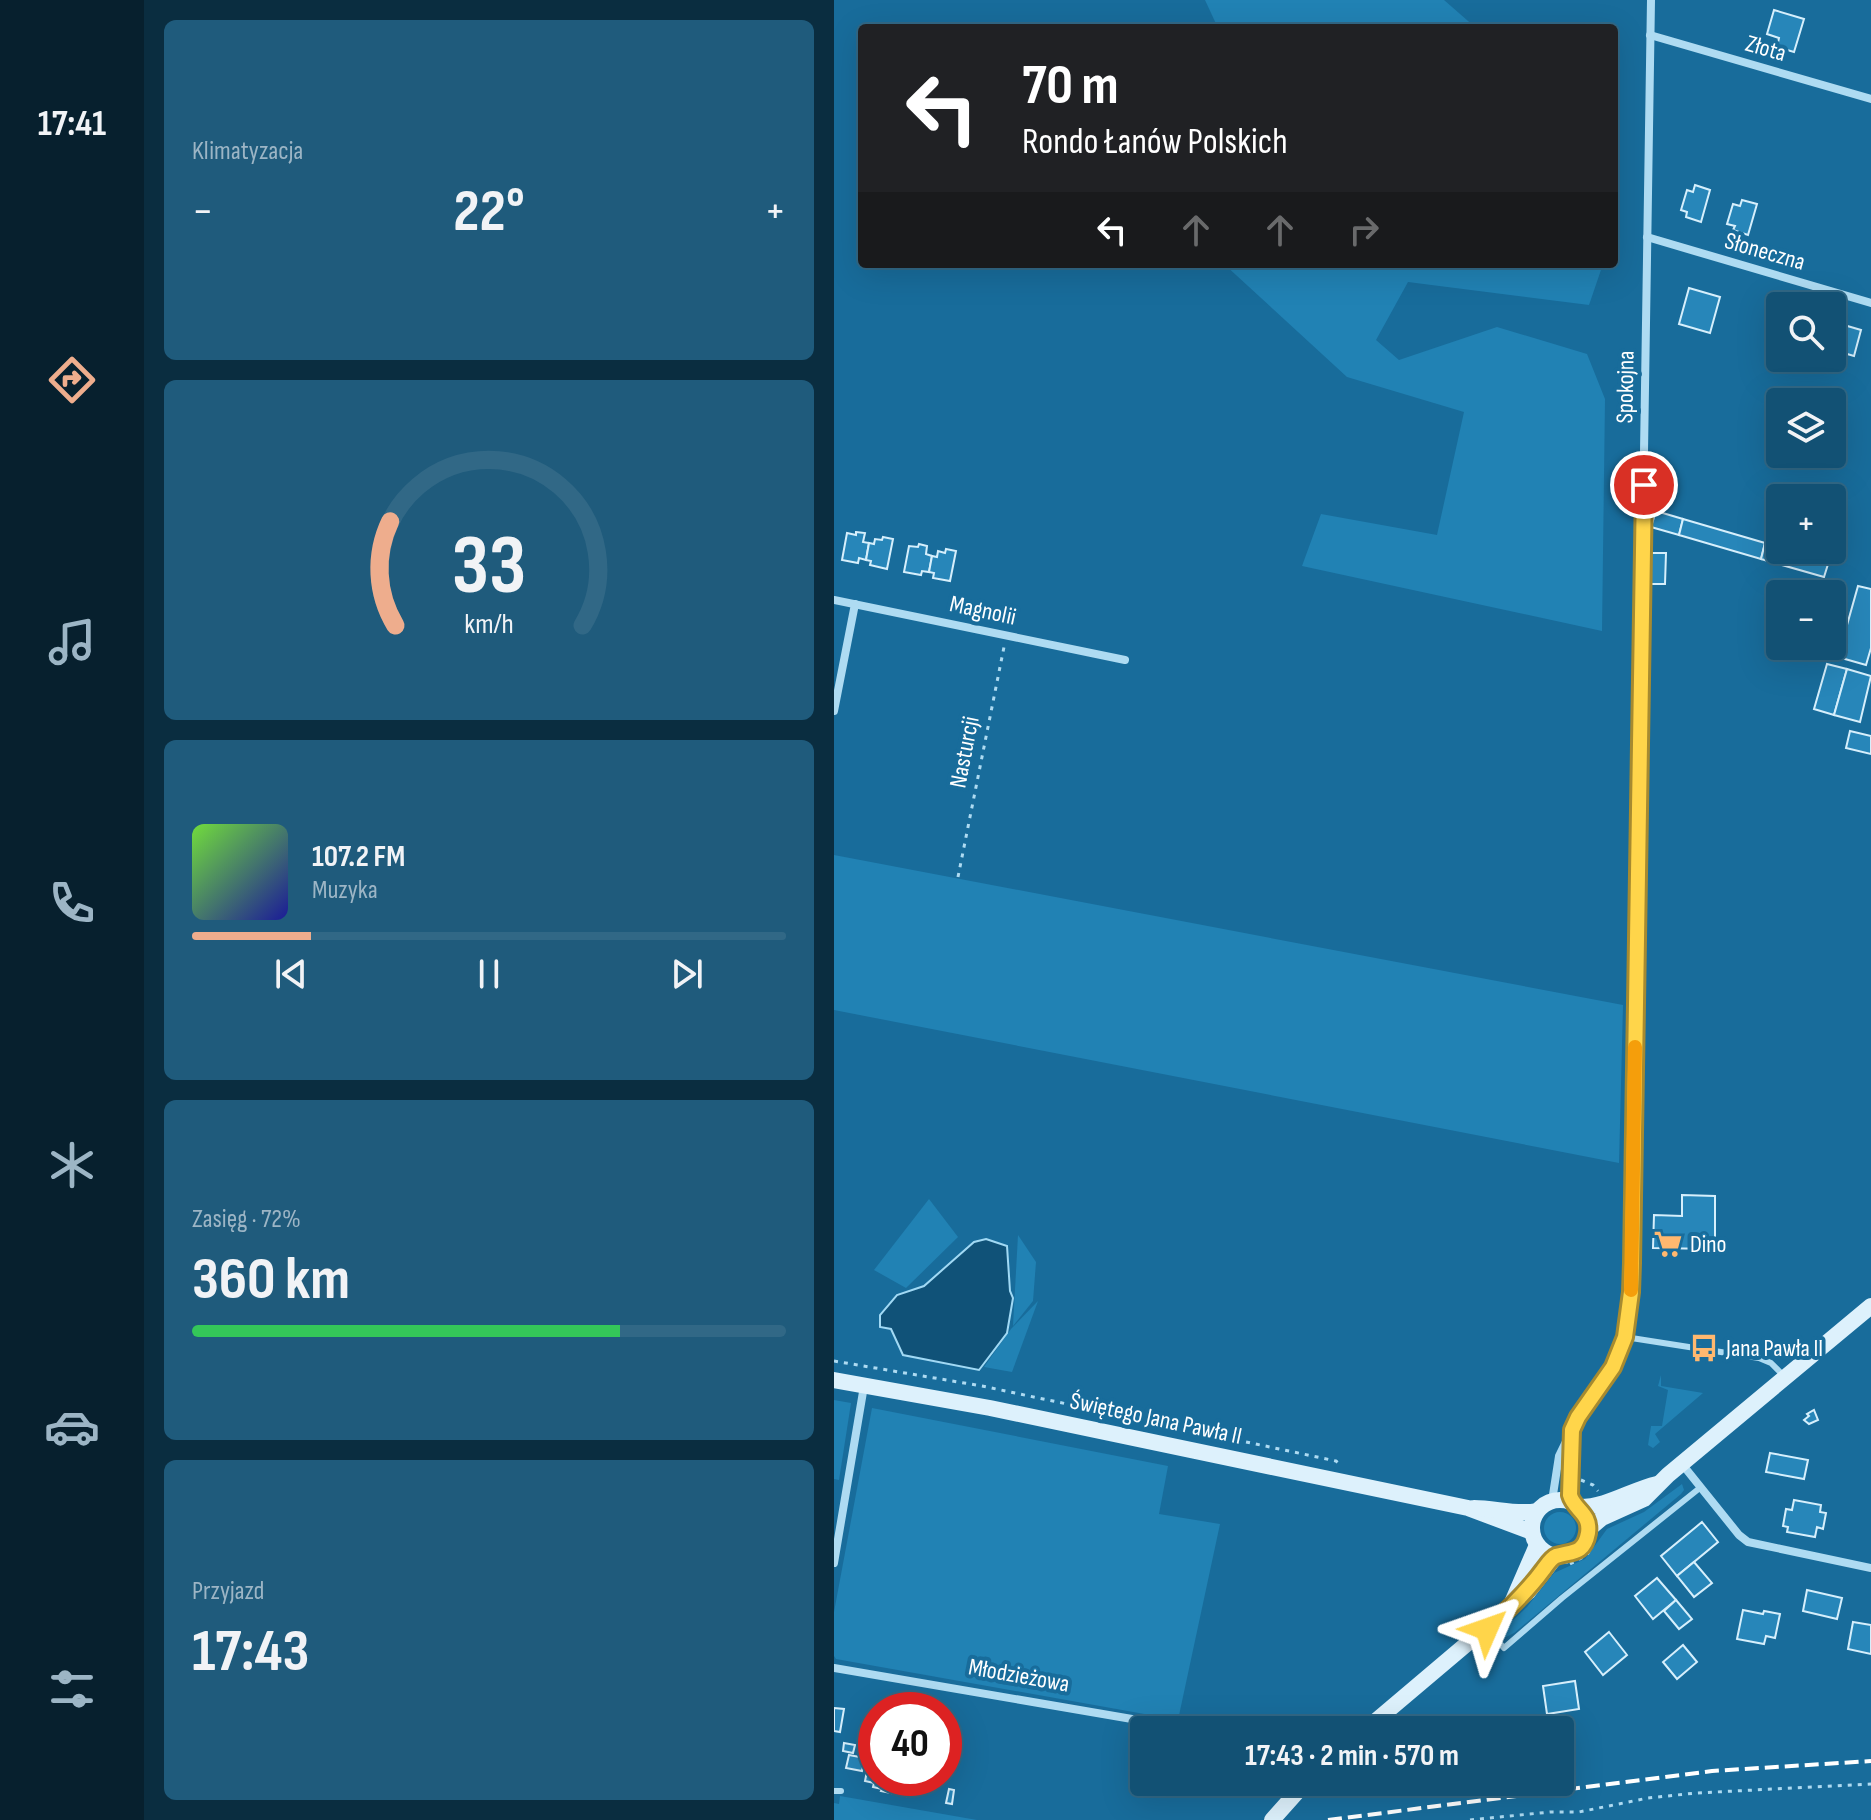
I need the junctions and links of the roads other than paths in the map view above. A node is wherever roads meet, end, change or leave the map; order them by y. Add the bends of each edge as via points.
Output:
1 (1651, 0) edge
2 (1650, 35) junction
3 (1871, 99) edge
4 (1647, 237) junction
5 (1871, 303) edge
6 (834, 600) edge
7 (855, 604) junction
8 (1125, 660) dead end
9 (834, 711) edge
10 (1871, 1306) edge
11 (1625, 1337) junction
12 (1786, 1378) junction
13 (834, 1380) edge
14 (864, 1386) junction
15 (1572, 1430) junction
16 (1682, 1464) junction
17 (1659, 1484) junction
18 (1701, 1487) junction
19 (1552, 1501) junction
20 (1576, 1504) junction
21 (1468, 1508) junction
22 (1537, 1511) junction
23 (1589, 1529) junction
24 (1535, 1539) junction
25 (836, 1547) edge
26 (1556, 1556) junction
27 (834, 1563) edge
28 (1871, 1568) edge
29 (1510, 1606) junction
30 (1487, 1629) junction
31 (834, 1668) edge
32 (1382, 1716) edge
33 (1130, 1719) edge
34 (1293, 1796) edge
35 (1272, 1820) edge

1 - 2 street, Spokojna
2 - 3 street, Złota
2 - 4 street, Spokojna
4 - 5 street, Słoneczna
4 - 11 street, Spokojna via 1632,1263
6 - 7 street, Magnolii
7 - 8 street, Magnolii
7 - 9 street
10 - 12 street
11 - 12 lane via 1759,1358
11 - 15 street, Spokojna via 1613,1367
12 - 16 street
13 - 14 street, Świętego Jana Pawła II
14 - 21 street, Świętego Jana Pawła II
14 - 25 street
15 - 19 street, Spokojna via 1559,1456
15 - 20 street, Spokojna via 1570,1480
16 - 17 street
16 - 18 street
17 - 20 street via 1603,1503
17 - 23 street via 1644,1499
18 - 28 street via 1748,1542
18 - 30 lane via 1504,1648
19 - 20 street
19 - 22 street
20 - 23 street
21 - 22 street, Świętego Jana Pawła II
21 - 24 street, Świętego Jana Pawła II
22 - 24 street
23 - 26 street via 1578,1550
24 - 26 street via 1542,1550
24 - 29 street
25 - 27 street
26 - 29 street
29 - 30 street
30 - 32 street
31 - 33 street, Młodzieżowa
34 - 35 street

